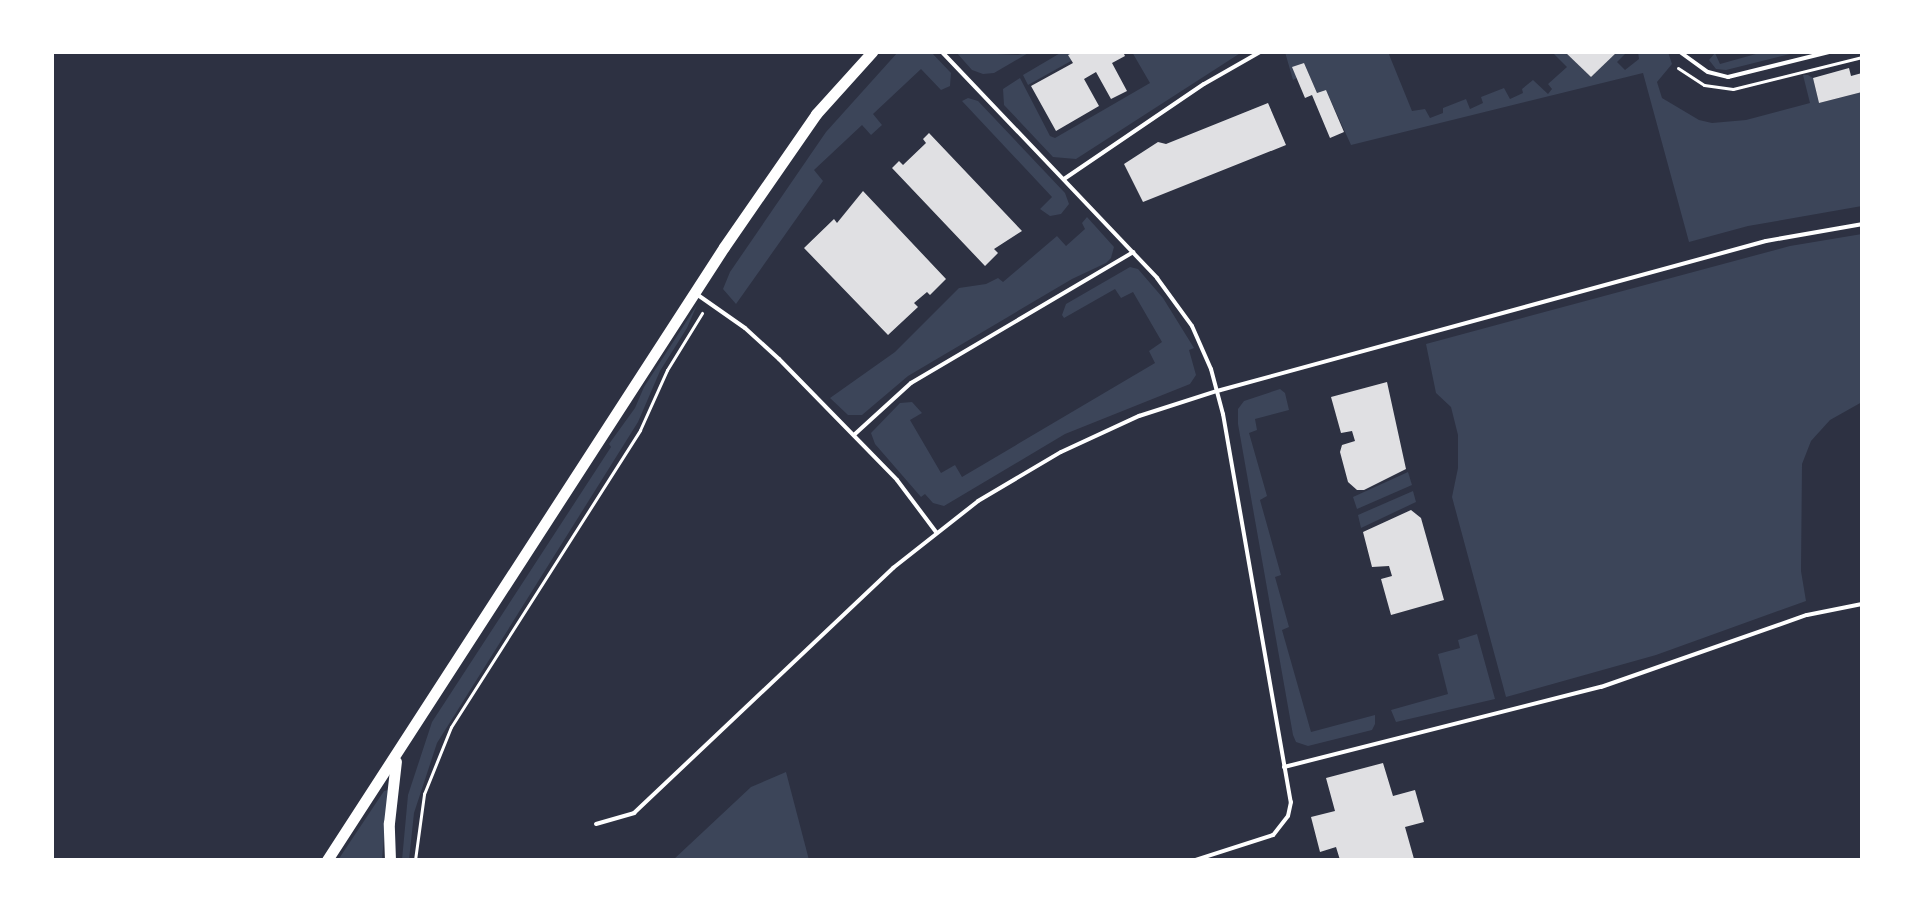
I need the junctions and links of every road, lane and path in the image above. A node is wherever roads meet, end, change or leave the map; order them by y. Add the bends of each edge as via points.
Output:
1 (872, 52) edge
2 (942, 52) edge
3 (1260, 52) edge
4 (1680, 52) edge
5 (1829, 52) edge
6 (1064, 179) junction
7 (1862, 224) edge
8 (1133, 252) junction
9 (695, 292) junction
10 (709, 302) junction
11 (1217, 391) junction
12 (855, 434) junction
13 (936, 532) junction
14 (1862, 604) edge
15 (397, 756) junction
16 (1284, 767) junction
17 (596, 824) dead end
18 (327, 860) edge
19 (390, 860) edge
20 (415, 860) edge
21 (1195, 860) edge

1 - 9 street via 798,139
2 - 6 lane
3 - 6 lane
4 - 5 lane via 1708,72 1728,77
6 - 8 lane
7 - 11 lane via 1766,241
8 - 11 lane via 1192,326
8 - 12 lane via 911,383
9 - 10 lane
9 - 15 street
10 - 12 lane via 745,328
10 - 20 path via 667,370 640,430 451,727 424,794
11 - 13 lane via 1139,416 1061,452
11 - 16 lane
12 - 13 lane
13 - 17 lane via 634,813
14 - 16 lane via 1807,615 1601,687
15 - 18 street
15 - 19 street
16 - 21 lane via 1291,802 1282,827 1261,841

